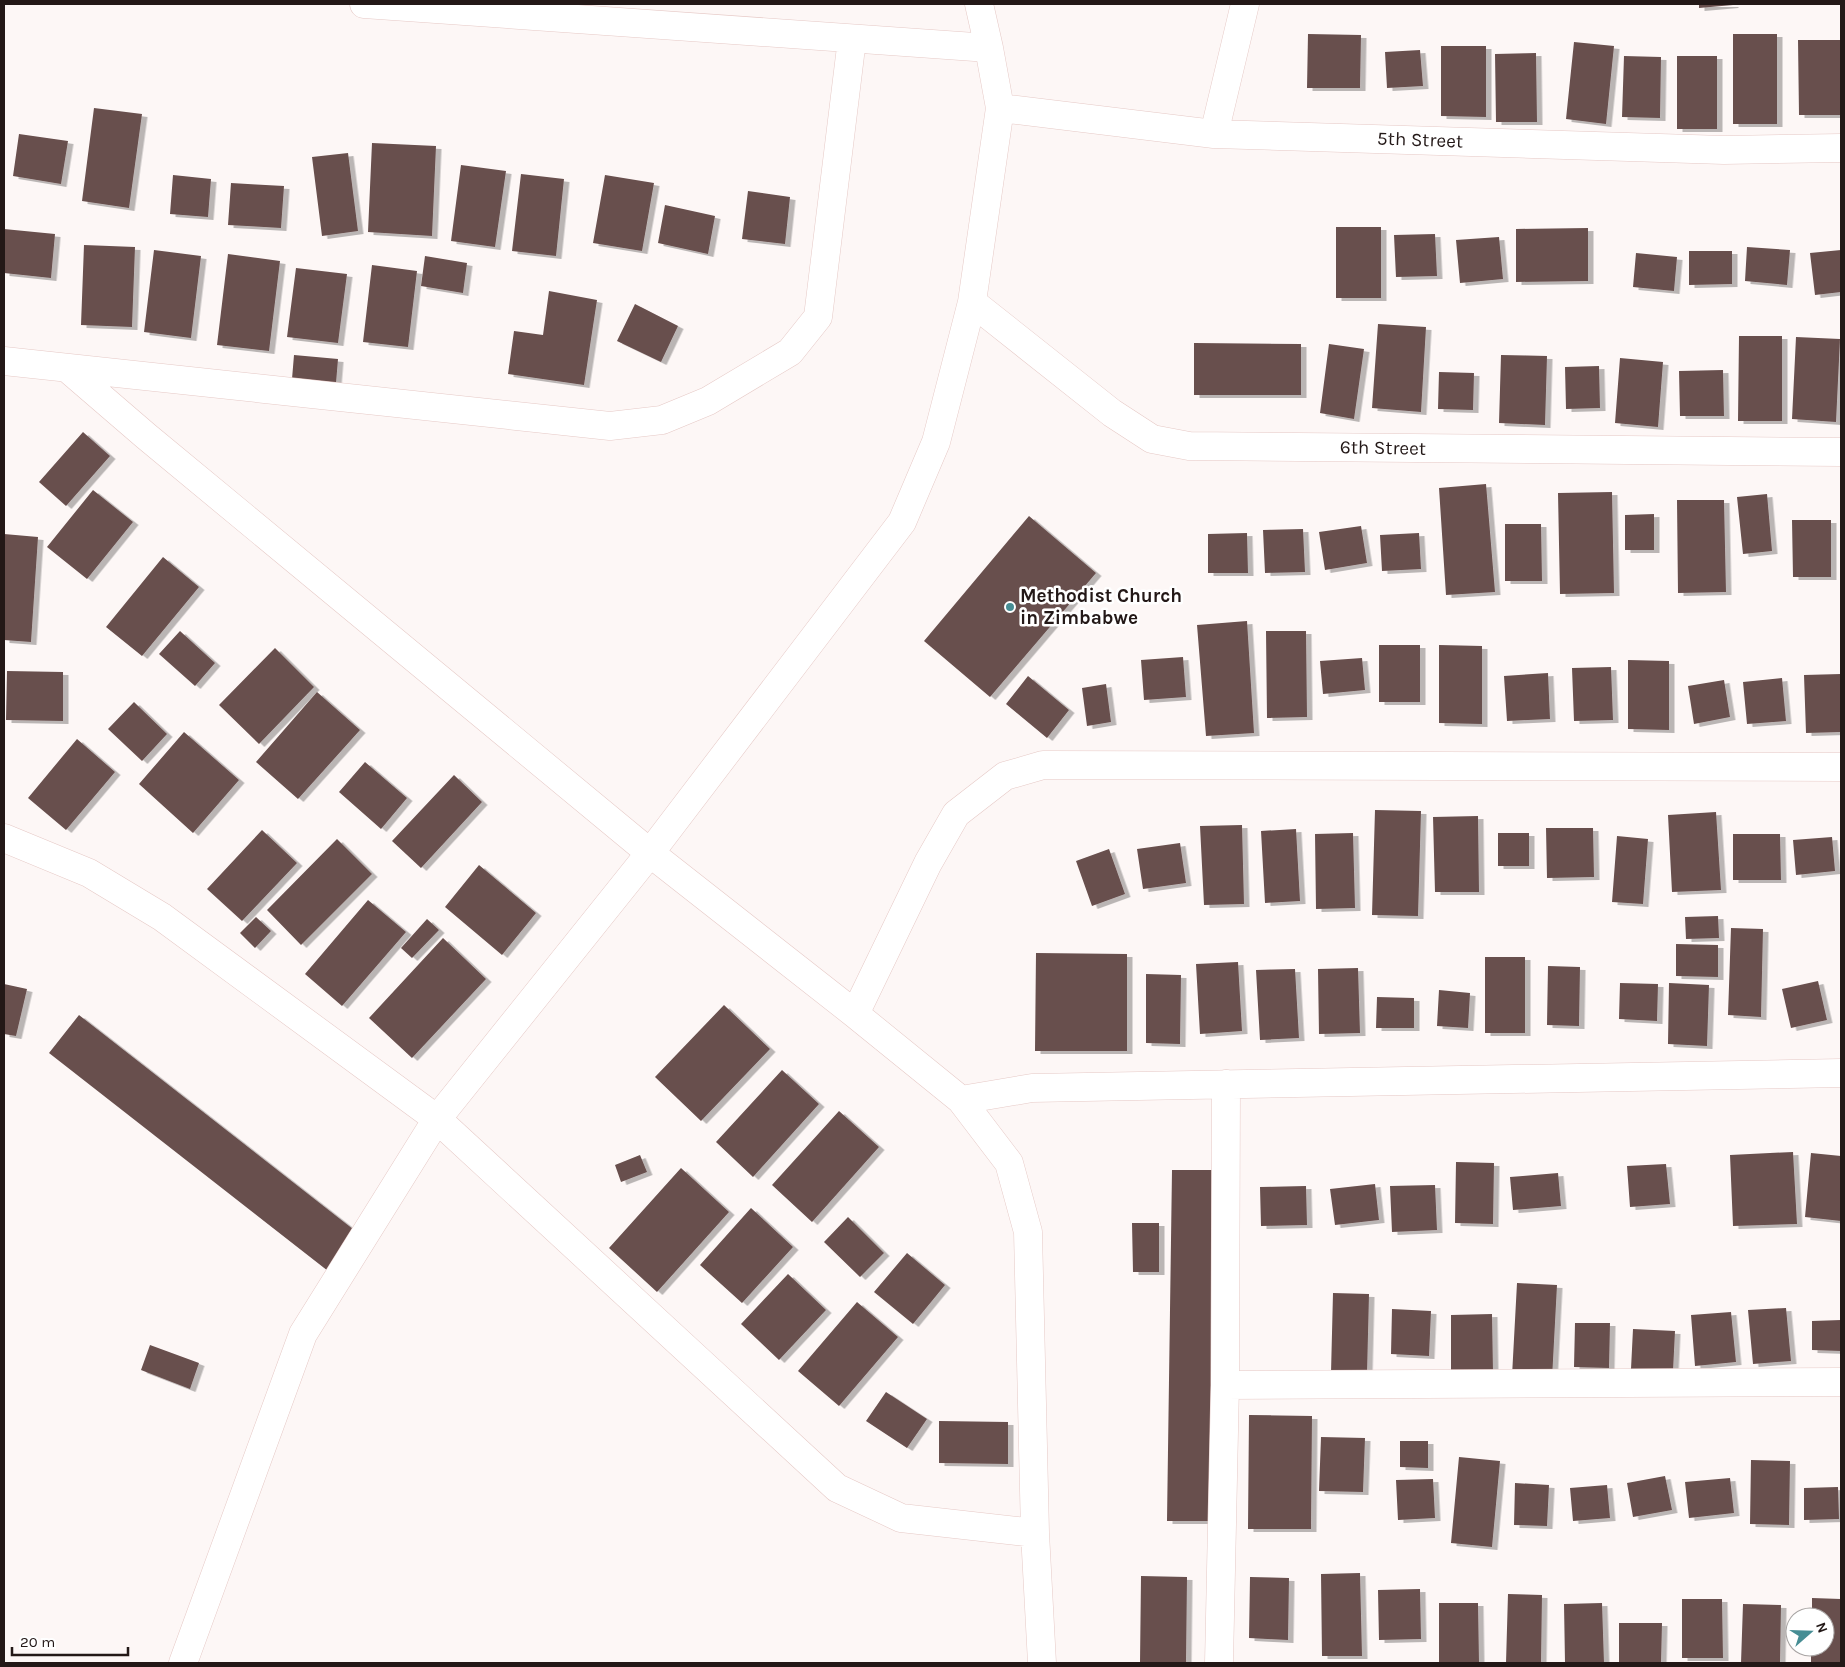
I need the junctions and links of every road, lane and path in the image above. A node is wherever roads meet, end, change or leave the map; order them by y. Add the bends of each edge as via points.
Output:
1 (364, 4) edge
2 (979, 4) edge
3 (1245, 4) edge
4 (852, 39) junction
5 (990, 48) junction
6 (1000, 108) junction
7 (1214, 134) junction
8 (1841, 148) edge
9 (972, 302) junction
10 (4, 361) edge
11 (68, 368) junction
12 (1841, 452) edge
13 (1841, 767) edge
14 (4, 838) edge
15 (650, 854) junction
16 (855, 1014) junction
17 (1841, 1073) edge
18 (1226, 1084) junction
19 (961, 1100) junction
20 (437, 1120) junction
21 (1841, 1382) edge
22 (1225, 1386) junction
23 (1035, 1533) junction
24 (183, 1663) edge
25 (1042, 1663) edge
26 (1219, 1663) edge

1 - 4 street
2 - 5 street
3 - 7 street
4 - 5 street
4 - 11 street via 818,317 790,352 708,401 662,420 610,426
5 - 6 street
6 - 7 street, 5th Street
6 - 9 street
7 - 8 street, 5th Street via 1724,150
9 - 12 street, 6th Street via 1112,414 1152,439 1189,446
9 - 15 street via 936,442 902,522
10 - 11 street
11 - 15 street
13 - 16 street via 1043,765 1006,776 956,814 928,863
14 - 20 street via 89,873 162,917
15 - 16 street
15 - 20 street
16 - 19 street
17 - 18 street
18 - 19 street via 1032,1088
18 - 22 street
19 - 23 street via 1009,1163 1028,1232
20 - 23 street via 837,1488 901,1518
20 - 24 street via 303,1334
21 - 22 street
22 - 26 street
23 - 25 street

